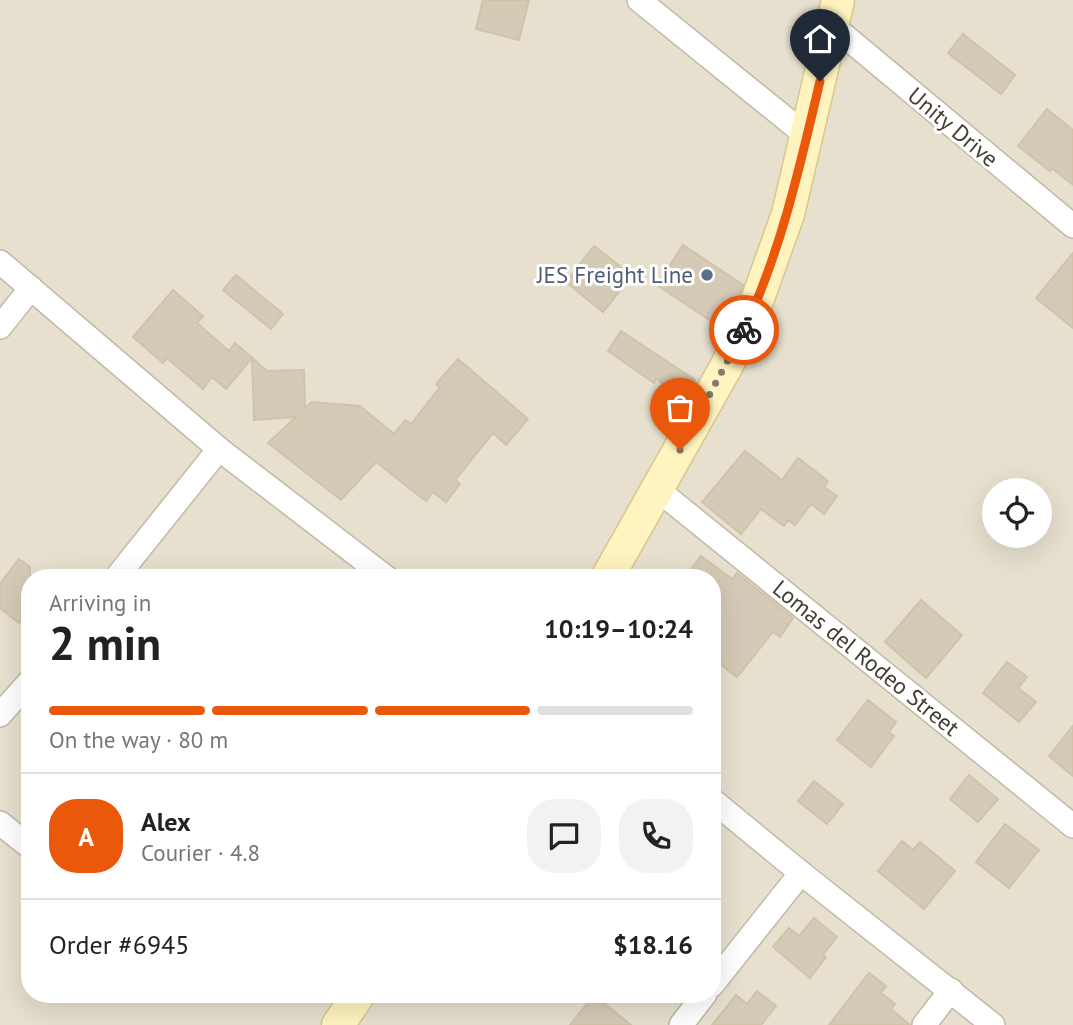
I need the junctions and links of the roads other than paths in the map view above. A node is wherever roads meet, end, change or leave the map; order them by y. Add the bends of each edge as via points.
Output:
1 (639, 0) edge
2 (836, 14) edge
3 (807, 136) junction
4 (1073, 226) edge
5 (0, 262) edge
6 (31, 288) junction
7 (0, 327) edge
8 (219, 449) junction
9 (658, 490) junction
10 (123, 569) edge
11 (375, 569) edge
12 (612, 569) edge
13 (21, 691) edge
14 (0, 715) edge
15 (721, 807) edge
16 (0, 823) edge
17 (1073, 826) edge
18 (21, 840) edge
19 (800, 873) junction
20 (721, 974) edge
21 (951, 990) junction
22 (353, 1003) edge
23 (698, 1003) edge
24 (338, 1025) edge
25 (681, 1025) edge
26 (924, 1025) edge
27 (993, 1025) edge

1 - 3 street
2 - 3 street
2 - 4 street, Unity Drive
3 - 9 street via 788,214 753,312
5 - 6 street
6 - 7 street
6 - 8 street
8 - 10 street
8 - 11 street
9 - 12 street
9 - 17 street, Lomas del Rodeo Street
13 - 14 street
15 - 19 street
16 - 18 street
19 - 20 street
19 - 21 street
21 - 26 street
21 - 27 street
22 - 24 street
23 - 25 street

